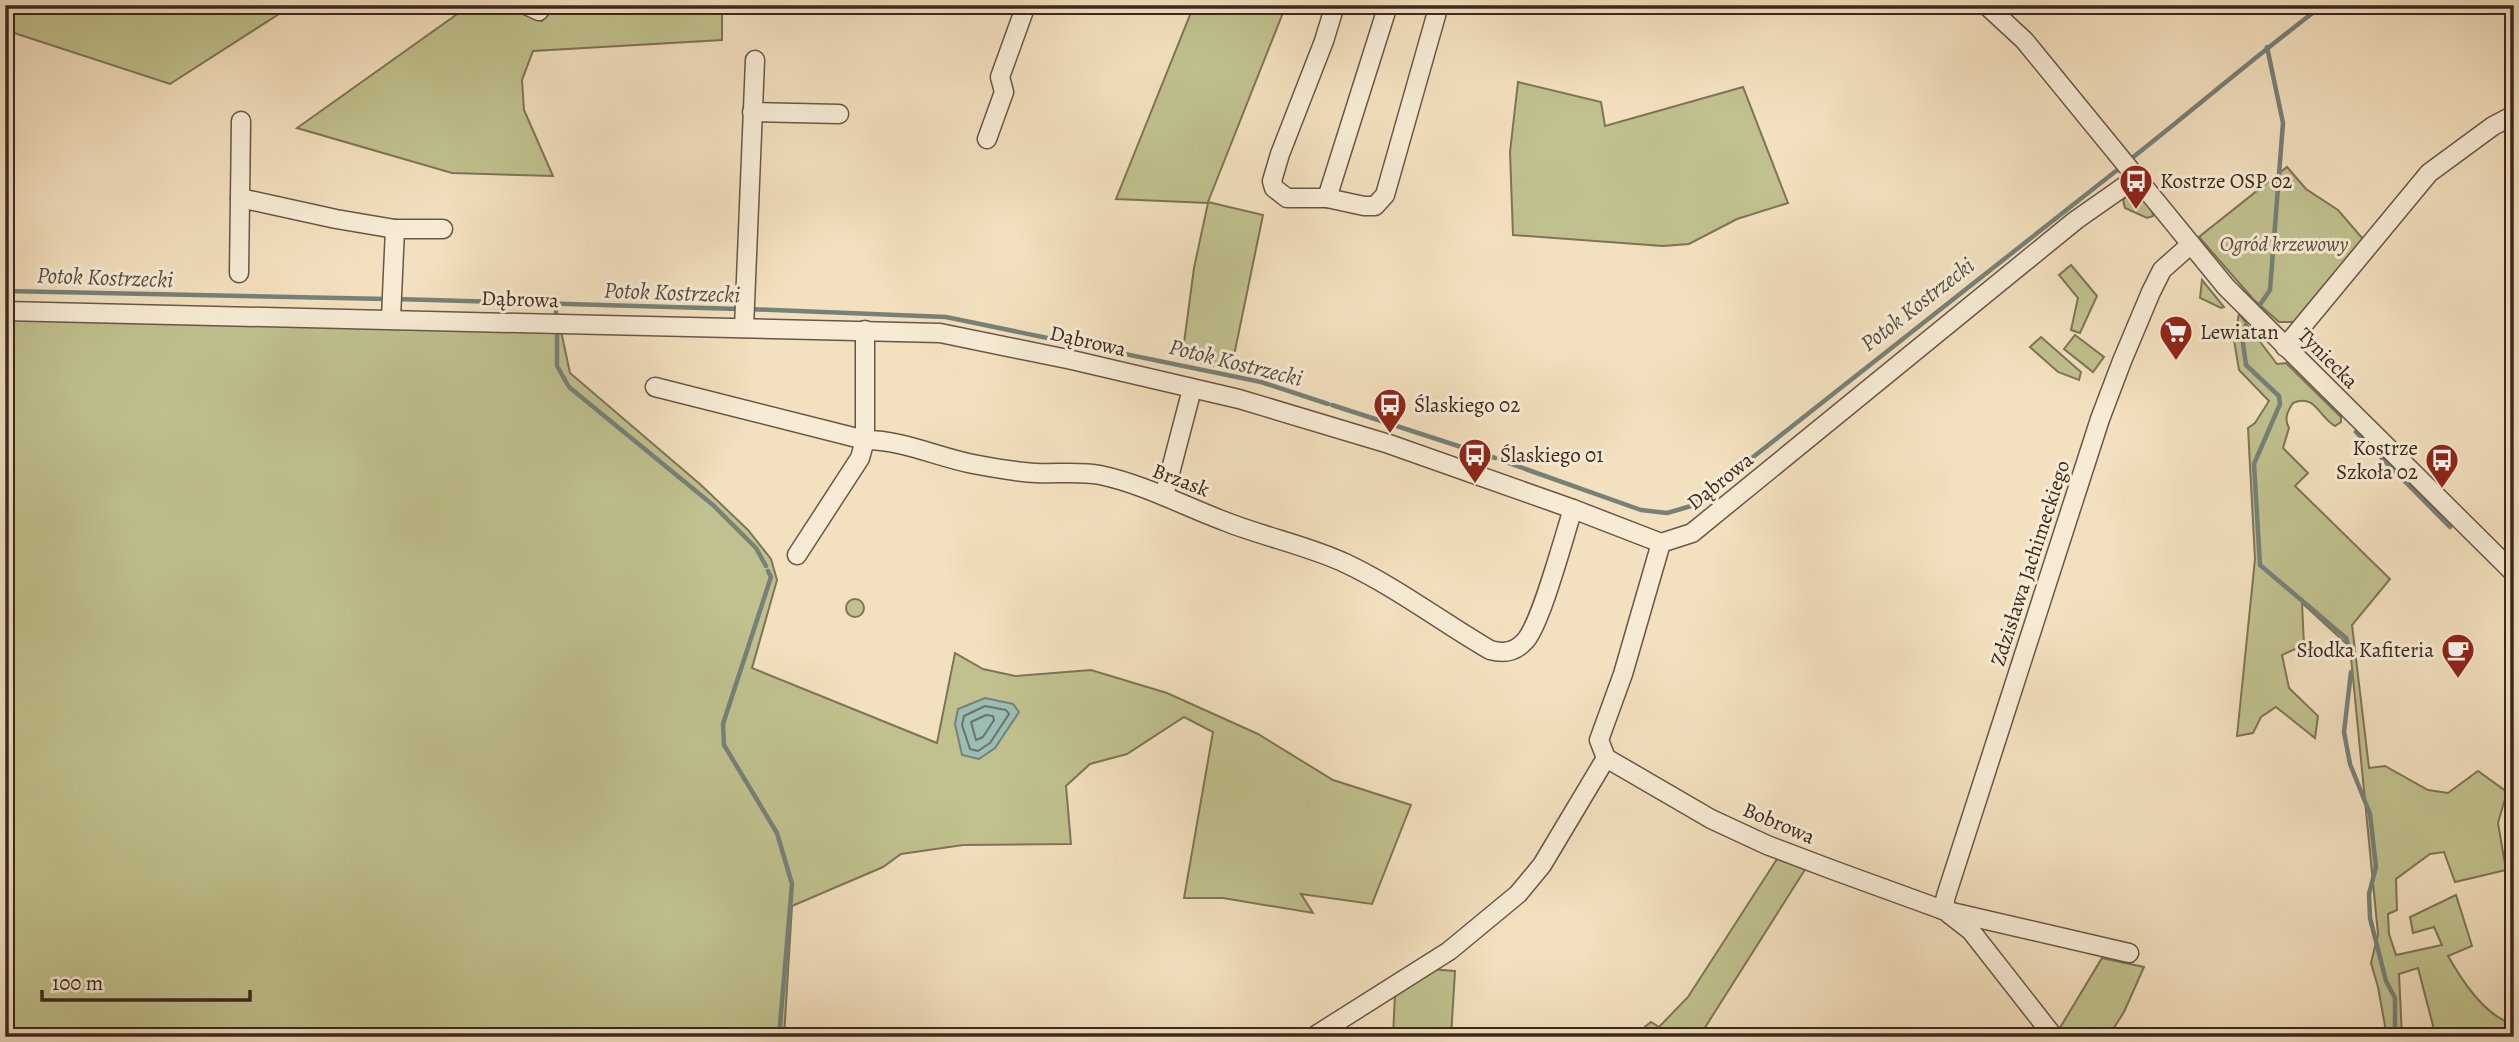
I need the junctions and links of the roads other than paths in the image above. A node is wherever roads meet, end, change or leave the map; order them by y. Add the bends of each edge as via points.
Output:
1 (526, 5) edge
2 (542, 5) edge
3 (1026, 5) edge
4 (1335, 5) edge
5 (1388, 5) edge
6 (1439, 5) edge
7 (1986, 5) edge
8 (755, 60) dead end
9 (752, 112) junction
10 (839, 114) dead end
11 (2514, 115) edge
12 (241, 121) dead end
13 (986, 139) dead end
14 (2127, 167) junction
15 (240, 198) junction
16 (1327, 198) junction
17 (395, 229) junction
18 (443, 229) dead end
19 (2190, 246) junction
20 (239, 273) dead end
21 (392, 306) junction
22 (5, 311) edge
23 (744, 315) junction
24 (865, 330) junction
25 (2285, 347) junction
26 (655, 387) dead end
27 (1192, 389) junction
28 (865, 440) junction
29 (1164, 496) junction
30 (1573, 509) junction
31 (1661, 543) junction
32 (797, 555) dead end
33 (2514, 573) edge
34 (1606, 758) junction
35 (1944, 903) junction
36 (2129, 953) dead end
37 (1313, 1037) edge
38 (2054, 1037) edge

1 - 2 street via 539,11
3 - 13 street via 1000,77 1004,92
4 - 16 street via 1272,181 1287,198
5 - 16 street
6 - 16 street via 1385,195 1375,206
7 - 14 street, Tyniecka via 2024,40
8 - 9 street
9 - 10 street
9 - 23 street
11 - 25 street via 2429,173
12 - 15 street
14 - 19 street, Tyniecka
14 - 31 street, Dąbrowa via 2076,220 1692,533
15 - 17 street
15 - 20 street
17 - 18 street
17 - 21 street
19 - 25 street, Tyniecka
19 - 35 street, Zdzisława Jachimeckiego via 2162,270 2109,396
21 - 22 street, Dąbrowa
21 - 23 street, Dąbrowa
23 - 24 street, Dąbrowa
24 - 27 street, Dąbrowa via 940,333
24 - 28 street
25 - 33 street, Tyniecka
26 - 28 street, Brzask
27 - 29 street
27 - 30 street, Dąbrowa via 1389,444
28 - 29 street, Brzask via 1033,473 1097,474
28 - 32 street via 860,458
29 - 30 street, Brzask via 1344,563 1500,653 1512,651 1530,635
30 - 31 street, Dąbrowa
31 - 34 street via 1600,740
34 - 35 street, Bobrowa via 1711,819 1768,845
34 - 37 street via 1542,865 1518,894 1449,951
35 - 36 street, Bobrowa
35 - 38 street, Bobrowa

